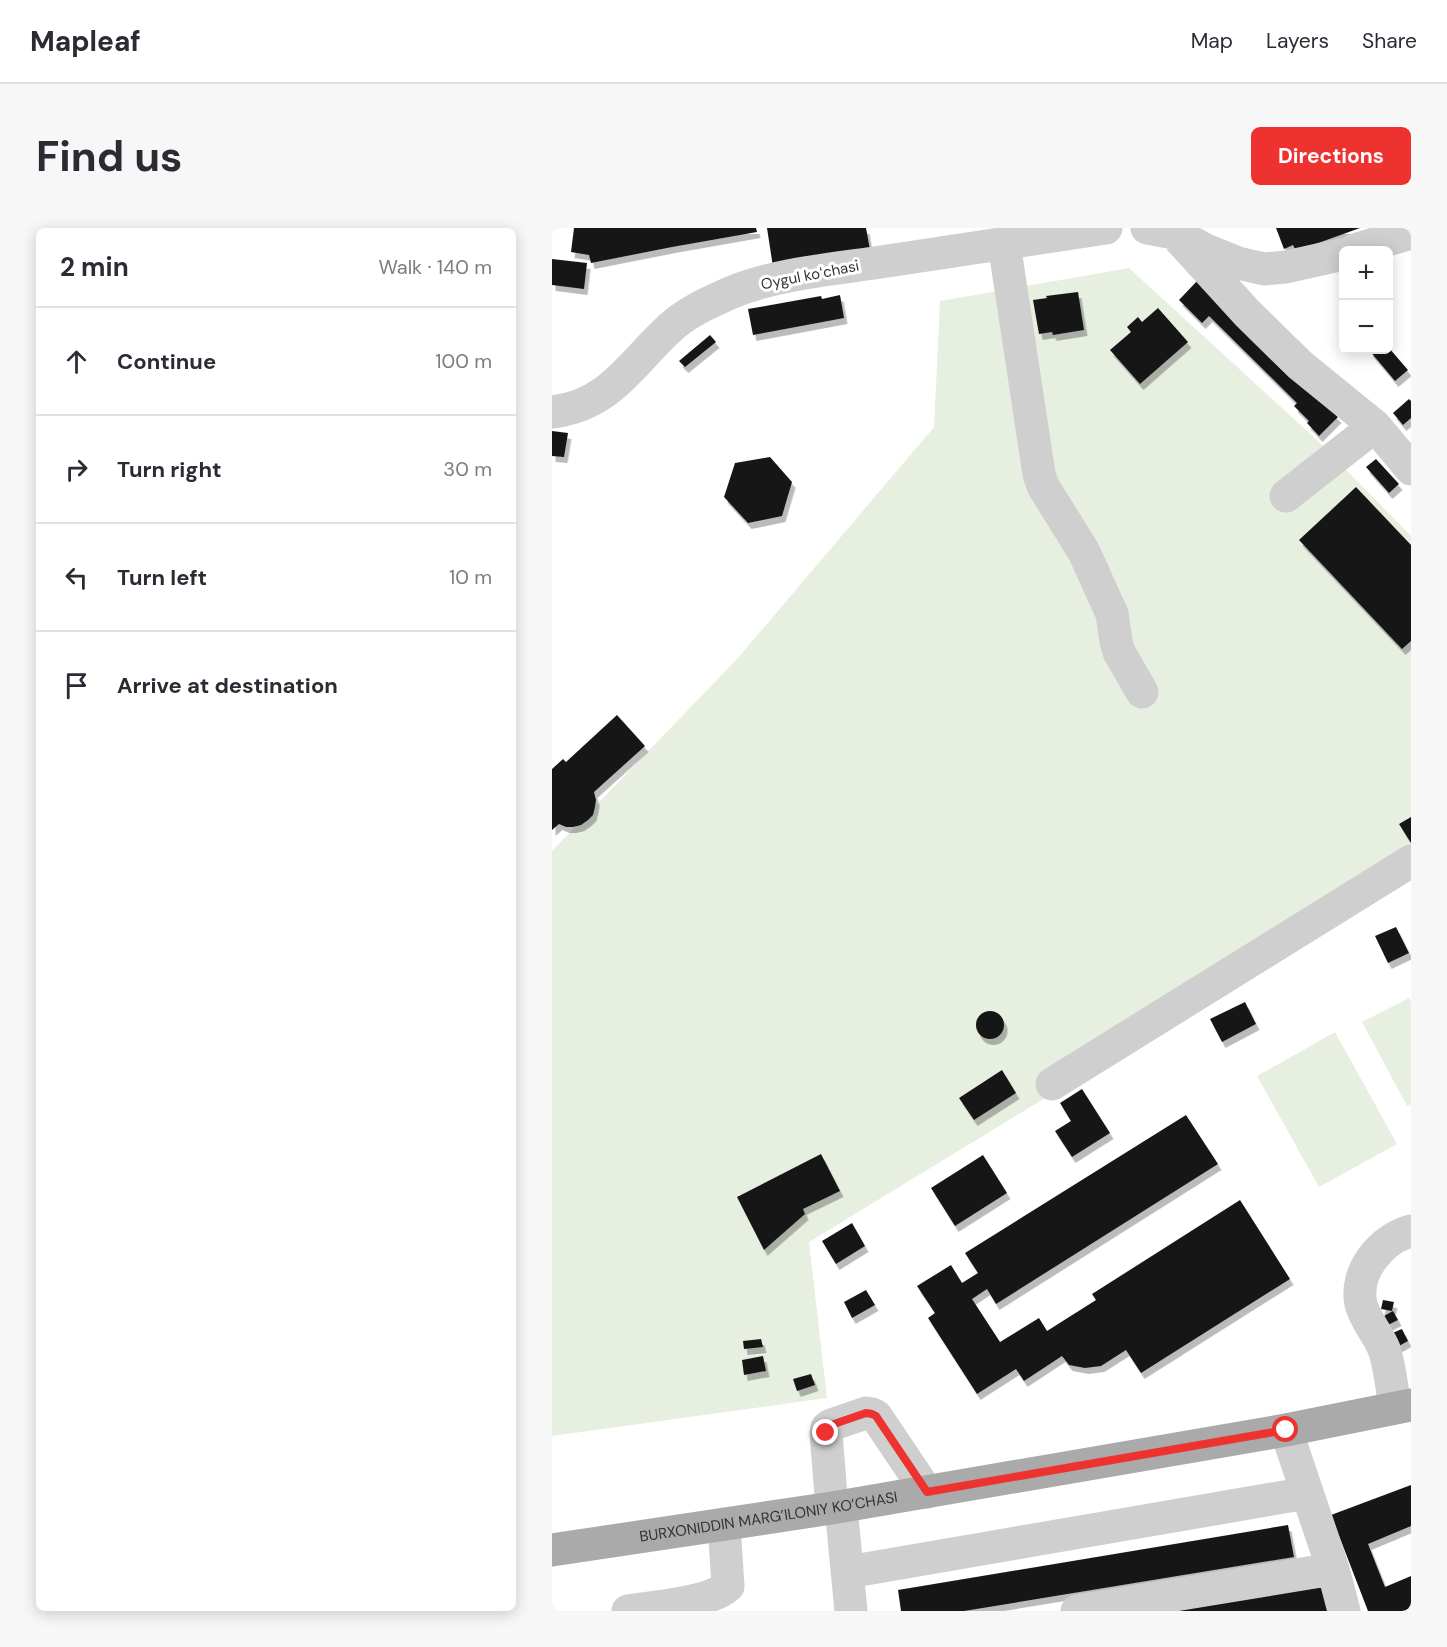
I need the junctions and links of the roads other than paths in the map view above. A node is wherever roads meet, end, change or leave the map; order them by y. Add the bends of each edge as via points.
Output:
1 (1106, 228) edge
2 (1161, 231) edge
3 (1411, 233) edge
4 (1004, 243) junction
5 (1367, 246) edge
6 (1339, 255) edge
7 (1264, 269) junction
8 (1247, 313) junction
9 (552, 412) edge
10 (1375, 426) junction
11 (1411, 469) edge
12 (1286, 496) dead end
13 (1142, 692) dead end
14 (1411, 861) edge
15 (1052, 1084) dead end
16 (1411, 1231) edge
17 (1403, 1407) edge
18 (1286, 1430) junction
19 (927, 1492) junction
20 (1307, 1493) junction
21 (837, 1508) junction
22 (724, 1524) junction
23 (552, 1550) edge
24 (1333, 1569) junction
25 (848, 1572) junction
26 (628, 1611) edge
27 (851, 1611) edge
28 (1077, 1611) edge
29 (1344, 1611) edge

1 - 4 street, Oygul koʻchasi
2 - 7 street via 1238,263
2 - 8 street
3 - 5 street
4 - 9 street, Oygul koʻchasi via 820,271 732,292 672,325 608,391 589,403
4 - 13 street via 1039,474 1083,552 1112,614 1119,652
6 - 7 street
7 - 8 street via 1244,288
8 - 10 street via 1300,365
10 - 11 street
10 - 12 street
14 - 15 street
16 - 17 street via 1386,1242 1366,1268 1360,1293
17 - 18 main road, BURXONIDDIN MARG’ILONIY KO’CHASI
18 - 19 main road, BURXONIDDIN MARG’ILONIY KO’CHASI
18 - 20 street
19 - 21 main road, BURXONIDDIN MARG’ILONIY KO’CHASI
19 - 21 street via 876,1416 866,1413 827,1428
20 - 24 street
20 - 25 street
21 - 22 main road, BURXONIDDIN MARG’ILONIY KO’CHASI
21 - 25 street
22 - 23 main road, BURXONIDDIN MARG’ILONIY KO’CHASI
22 - 26 street via 728,1586 721,1592 680,1603
24 - 28 street
24 - 29 street
25 - 27 street

